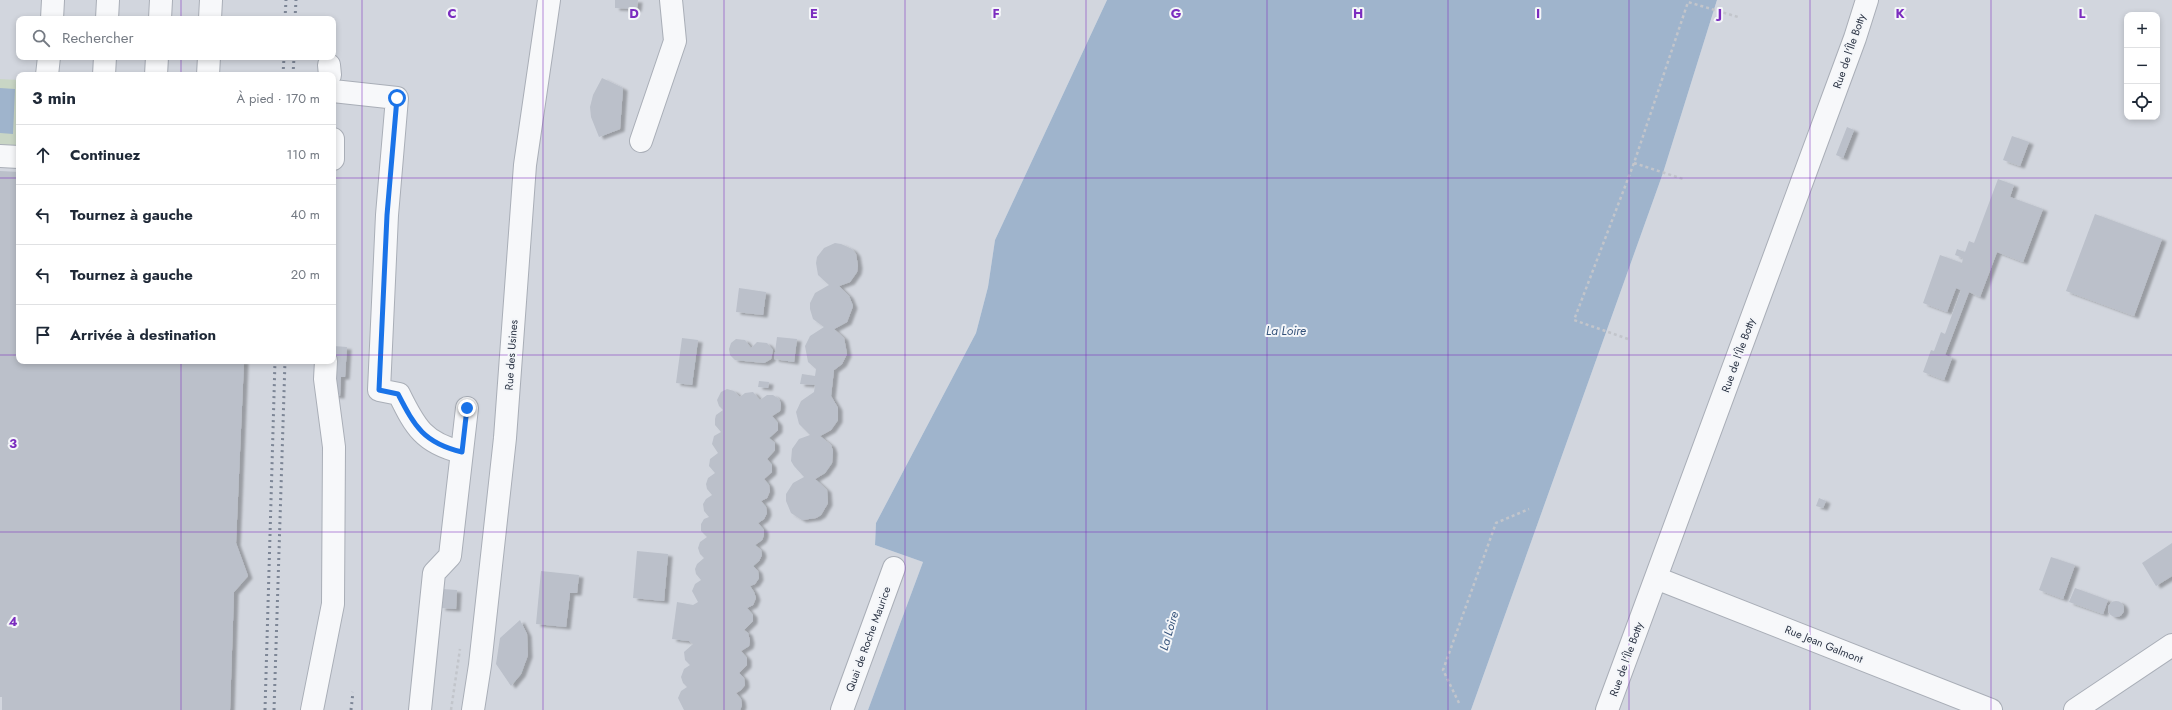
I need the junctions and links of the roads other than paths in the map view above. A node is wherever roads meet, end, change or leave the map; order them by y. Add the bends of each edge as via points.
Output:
1 (53, 0) edge
2 (108, 0) edge
3 (161, 0) edge
4 (211, 0) edge
5 (549, 0) edge
6 (671, 0) edge
7 (1867, 0) edge
8 (52, 16) edge
9 (107, 16) edge
10 (160, 16) edge
11 (210, 16) edge
12 (49, 60) edge
13 (105, 60) edge
14 (157, 60) edge
15 (209, 60) edge
16 (47, 72) edge
17 (104, 72) edge
18 (156, 72) edge
19 (208, 72) edge
20 (336, 91) edge
21 (641, 141) dead end
22 (0, 156) edge
23 (16, 158) edge
24 (326, 364) edge
25 (467, 408) dead end
26 (462, 452) junction
27 (894, 568) dead end
28 (1656, 578) junction
29 (2172, 645) edge
30 (312, 710) edge
31 (420, 710) edge
32 (473, 710) edge
33 (842, 710) edge
34 (1607, 710) edge
35 (1991, 710) edge
36 (2075, 710) edge

1 - 8 street
2 - 9 street
3 - 10 street
4 - 11 street
5 - 32 street, Rue des Usines via 525,165 505,438
6 - 21 street via 675,41
7 - 28 street, Rue de l'Île Botty
12 - 16 street
13 - 17 street
14 - 18 street
15 - 19 street
20 - 26 street via 397,98 386,223 379,390 398,394 420,431 442,448
22 - 23 street
24 - 30 street via 325,379 334,447 333,604
25 - 26 street
26 - 31 street via 450,556 434,573
27 - 33 street, Quai de Roche Maurice
28 - 34 street, Rue de l'Île Botty
28 - 35 street, Rue Jean Galmont
29 - 36 street

